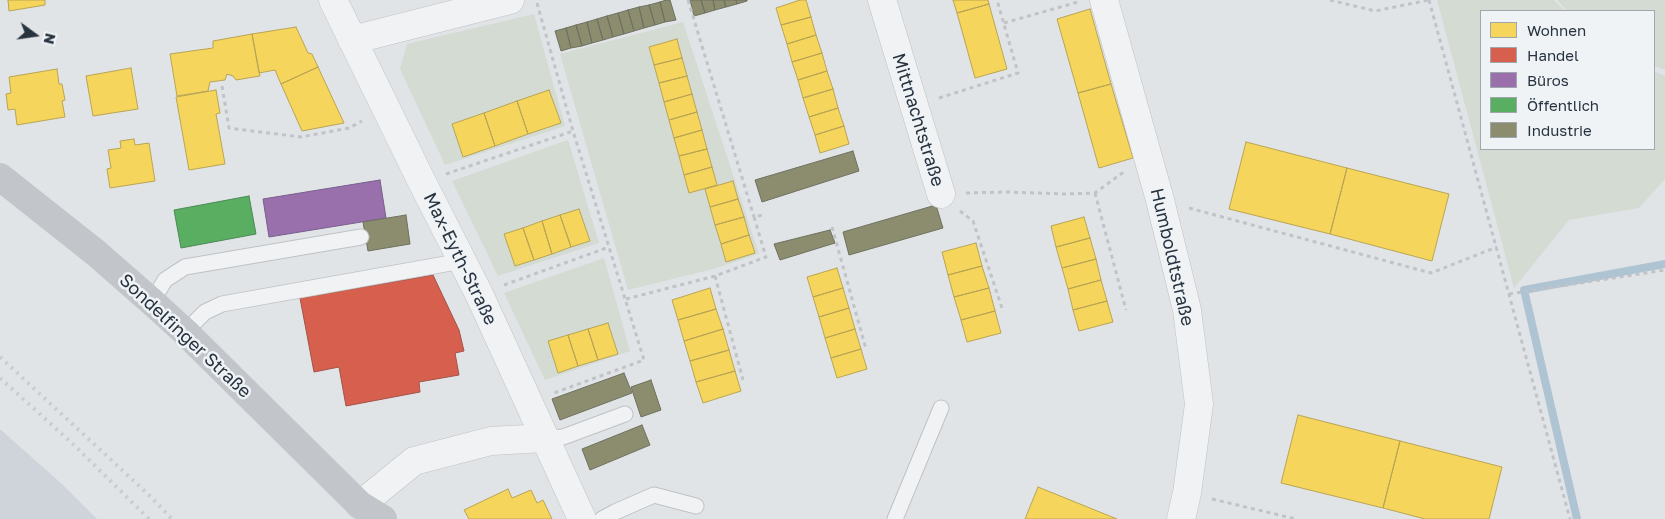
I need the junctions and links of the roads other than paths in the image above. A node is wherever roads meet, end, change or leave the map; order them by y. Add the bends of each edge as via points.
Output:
1 (333, 0) edge
2 (510, 0) edge
3 (882, 0) edge
4 (1104, 0) edge
5 (352, 40) junction
6 (0, 178) edge
7 (940, 194) road end
8 (361, 237) dead end
9 (462, 261) junction
10 (152, 302) junction
11 (185, 332) junction
12 (941, 408) dead end
13 (625, 414) dead end
14 (544, 438) junction
15 (696, 506) dead end
16 (370, 514) edge
17 (582, 519) edge
18 (602, 519) edge
19 (895, 519) edge
20 (1181, 519) edge

1 - 5 street, Max-Eyth-Straße
2 - 5 street
3 - 7 street, Mittnachtstraße
4 - 20 street, Humboldtstraße via 1187,310 1199,404
5 - 9 street, Max-Eyth-Straße
6 - 10 main road, Sondelfinger Straße via 96,253
8 - 10 lane via 185,267 165,280
9 - 11 lane via 222,304 205,312
9 - 14 street, Max-Eyth-Straße
10 - 11 main road, Sondelfinger Straße
11 - 16 main road, Sondelfinger Straße
12 - 19 lane
13 - 14 lane via 563,438
14 - 16 street via 491,441 414,461
14 - 17 street, Max-Eyth-Straße
15 - 18 lane via 654,496

